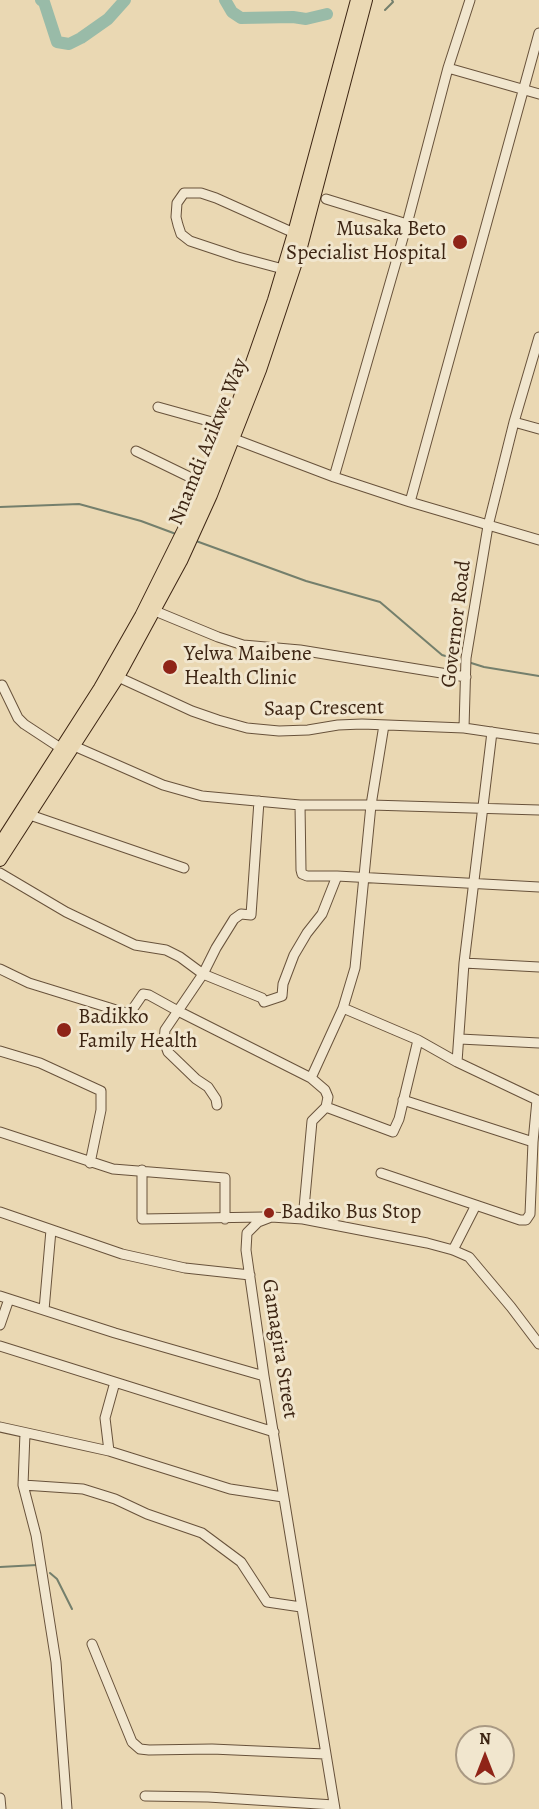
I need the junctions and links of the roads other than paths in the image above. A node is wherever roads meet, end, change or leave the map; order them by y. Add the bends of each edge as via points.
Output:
1 (357, 0) edge
2 (366, 0) edge
3 (470, 0) edge
4 (539, 33) edge
5 (448, 68) junction
6 (523, 89) junction
7 (539, 94) edge
8 (326, 199) dead end
9 (407, 224) junction
10 (294, 233) junction
11 (283, 269) junction
12 (539, 337) edge
13 (158, 407) dead end
14 (514, 422) junction
15 (539, 429) edge
16 (230, 434) junction
17 (136, 451) dead end
18 (334, 477) junction
19 (206, 485) junction
20 (410, 502) junction
21 (488, 526) junction
22 (539, 540) edge
23 (154, 611) junction
24 (466, 668) junction
25 (118, 677) junction
26 (2, 685) dead end
27 (384, 725) junction
28 (464, 728) junction
29 (492, 732) junction
30 (539, 740) edge
31 (68, 747) junction
32 (259, 801) junction
33 (300, 805) junction
34 (371, 805) junction
35 (482, 809) junction
36 (539, 810) edge
37 (30, 815) junction
38 (0, 844) edge
39 (0, 860) edge
40 (184, 868) dead end
41 (0, 873) edge
42 (337, 876) junction
43 (364, 879) junction
44 (473, 885) junction
45 (539, 887) edge
46 (464, 963) junction
47 (539, 967) edge
48 (0, 969) edge
49 (203, 974) junction
50 (343, 1008) junction
51 (178, 1011) junction
52 (460, 1039) junction
53 (418, 1040) junction
54 (539, 1043) edge
55 (0, 1051) edge
56 (458, 1062) junction
57 (311, 1077) junction
58 (403, 1100) junction
59 (217, 1105) dead end
60 (326, 1107) junction
61 (0, 1132) edge
62 (533, 1142) junction
63 (90, 1162) junction
64 (142, 1170) junction
65 (381, 1173) dead end
66 (476, 1205) junction
67 (0, 1212) edge
68 (271, 1217) junction
69 (225, 1219) junction
70 (303, 1219) junction
71 (51, 1230) junction
72 (453, 1250) junction
73 (250, 1275) junction
74 (5, 1298) edge
75 (44, 1310) junction
76 (0, 1325) edge
77 (539, 1344) edge
78 (0, 1346) edge
79 (264, 1376) junction
80 (115, 1382) junction
81 (0, 1427) edge
82 (274, 1432) junction
83 (25, 1433) junction
84 (109, 1450) junction
85 (23, 1485) junction
86 (283, 1497) junction
87 (301, 1607) junction
88 (92, 1644) dead end
89 (325, 1754) junction
90 (145, 1796) dead end
91 (0, 1798) edge
92 (334, 1807) edge
93 (1, 1809) edge
94 (67, 1809) edge

1 - 10 highway, Nnamdi Azikwe Way
2 - 16 highway, Nnamdi Azikwe Way via 301,247 260,370
3 - 5 street
4 - 6 street
5 - 6 street
5 - 9 street
6 - 7 street
6 - 20 street
8 - 9 street
9 - 18 street
10 - 11 highway, Nnamdi Azikwe Way
10 - 11 street via 201,193 184,193 177,203 176,217 185,238
11 - 16 highway, Nnamdi Azikwe Way
12 - 14 street, Governor Road
13 - 16 street
14 - 15 street
14 - 21 street, Governor Road
16 - 18 street
16 - 19 highway, Nnamdi Azikwe Way
16 - 23 highway, Nnamdi Azikwe Way via 212,495
17 - 19 street
18 - 20 street
19 - 31 highway, Nnamdi Azikwe Way via 141,616
20 - 21 street
21 - 22 street
21 - 24 street, Governor Road
23 - 24 street via 243,645
23 - 25 highway, Nnamdi Azikwe Way
24 - 28 street, Governor Road
25 - 27 street, Saap Crescent via 192,711 247,728 279,731
25 - 31 highway, Nnamdi Azikwe Way
26 - 31 street via 24,724
27 - 28 street, Saap Crescent
27 - 34 street
28 - 29 street, Saap Crescent
29 - 30 street, Saap Crescent
29 - 35 street
31 - 32 street via 163,785 202,796
31 - 37 highway, Nnamdi Azikwe Way
31 - 38 highway, Nnamdi Azikwe Way
32 - 33 street
32 - 49 street via 251,915 242,914 234,919
33 - 34 street
33 - 42 street via 302,874
34 - 35 street
34 - 43 street
35 - 36 street
35 - 44 street
37 - 39 highway, Nnamdi Azikwe Way
37 - 40 street
41 - 49 street via 66,912 135,945 165,950
42 - 43 street
42 - 49 street via 322,914 294,955 282,996 264,1002
43 - 44 street
43 - 50 street via 355,968
44 - 45 street
44 - 46 street
46 - 47 street
46 - 52 street
48 - 51 street via 29,983 126,1013 144,994
49 - 51 street
50 - 53 street
50 - 57 street
51 - 57 street
51 - 59 street via 165,1030 168,1052 208,1087
52 - 54 street
52 - 56 street
53 - 56 street
53 - 58 street
55 - 63 street via 40,1063 101,1091
56 - 62 street via 537,1100
57 - 60 street via 325,1090
58 - 60 street via 393,1132
58 - 62 street
60 - 70 street via 312,1121
61 - 63 street
62 - 66 street via 529,1218 523,1221
63 - 64 street via 113,1169
64 - 69 street via 225,1178
64 - 69 street via 142,1219
65 - 66 street
66 - 72 street
67 - 71 street
68 - 69 street
68 - 70 street
68 - 73 street, Gamagira Street via 258,1222 248,1233
70 - 72 street
71 - 73 street via 122,1254 185,1268
71 - 75 street
72 - 77 street via 469,1257
73 - 79 street, Gamagira Street
74 - 75 street
74 - 76 street
75 - 79 street
78 - 80 street
79 - 82 street, Gamagira Street
80 - 82 street
80 - 84 street via 105,1418
81 - 83 street
82 - 86 street, Gamagira Street
83 - 84 street
83 - 85 street
84 - 86 street via 230,1489
85 - 87 street via 82,1489 202,1533 241,1562 267,1602
85 - 94 street via 36,1535 56,1662
86 - 87 street, Gamagira Street
87 - 89 street, Gamagira Street
88 - 89 street via 132,1743 140,1749
89 - 92 street, Gamagira Street
90 - 92 street
91 - 93 street

